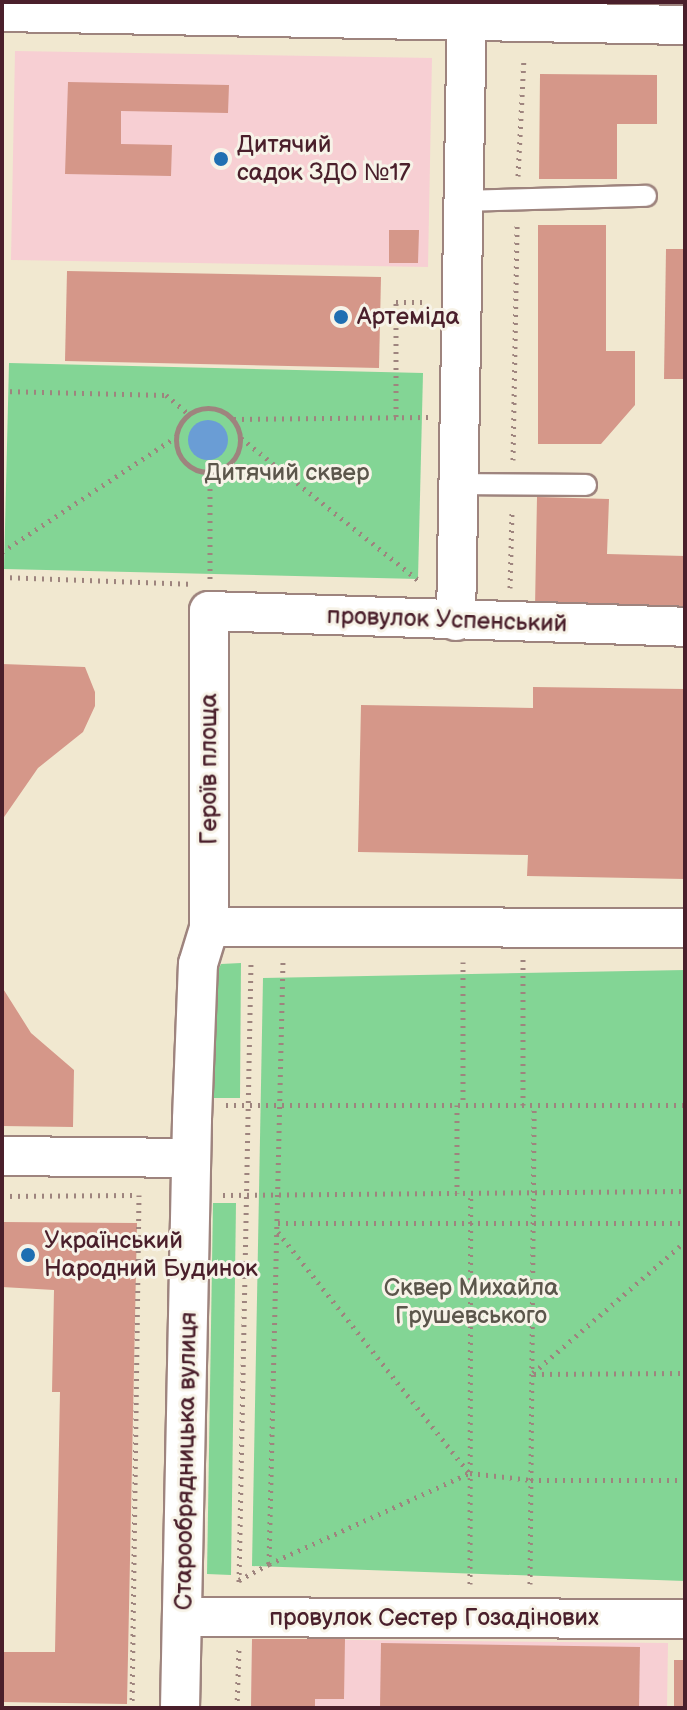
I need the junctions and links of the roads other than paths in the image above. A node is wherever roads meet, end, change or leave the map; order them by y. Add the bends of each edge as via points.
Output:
1 (2, 12) edge
2 (466, 12) edge
3 (685, 25) edge
4 (646, 196) dead end
5 (463, 201) junction
6 (458, 484) junction
7 (586, 485) dead end
8 (209, 611) joint
9 (456, 621) junction
10 (685, 627) edge
11 (209, 927) junction
12 (685, 928) edge
13 (2, 1156) edge
14 (190, 1158) junction
15 (184, 1617) junction
16 (685, 1619) edge
17 (180, 1708) edge

1 - 2 street
2 - 3 street
2 - 5 street
4 - 5 lane
5 - 6 street
6 - 7 lane
6 - 9 street
8 - 9 street, провулок Успенський
8 - 11 street, Героїв площа
9 - 10 street, провулок Успенський
11 - 12 street
11 - 14 street, Старообрядницька вулиця via 198,964
13 - 14 street
14 - 15 street, Старообрядницька вулиця
15 - 16 street, провулок Сестер Гозадінових via 239,1598
15 - 17 street, Старообрядницька вулиця

